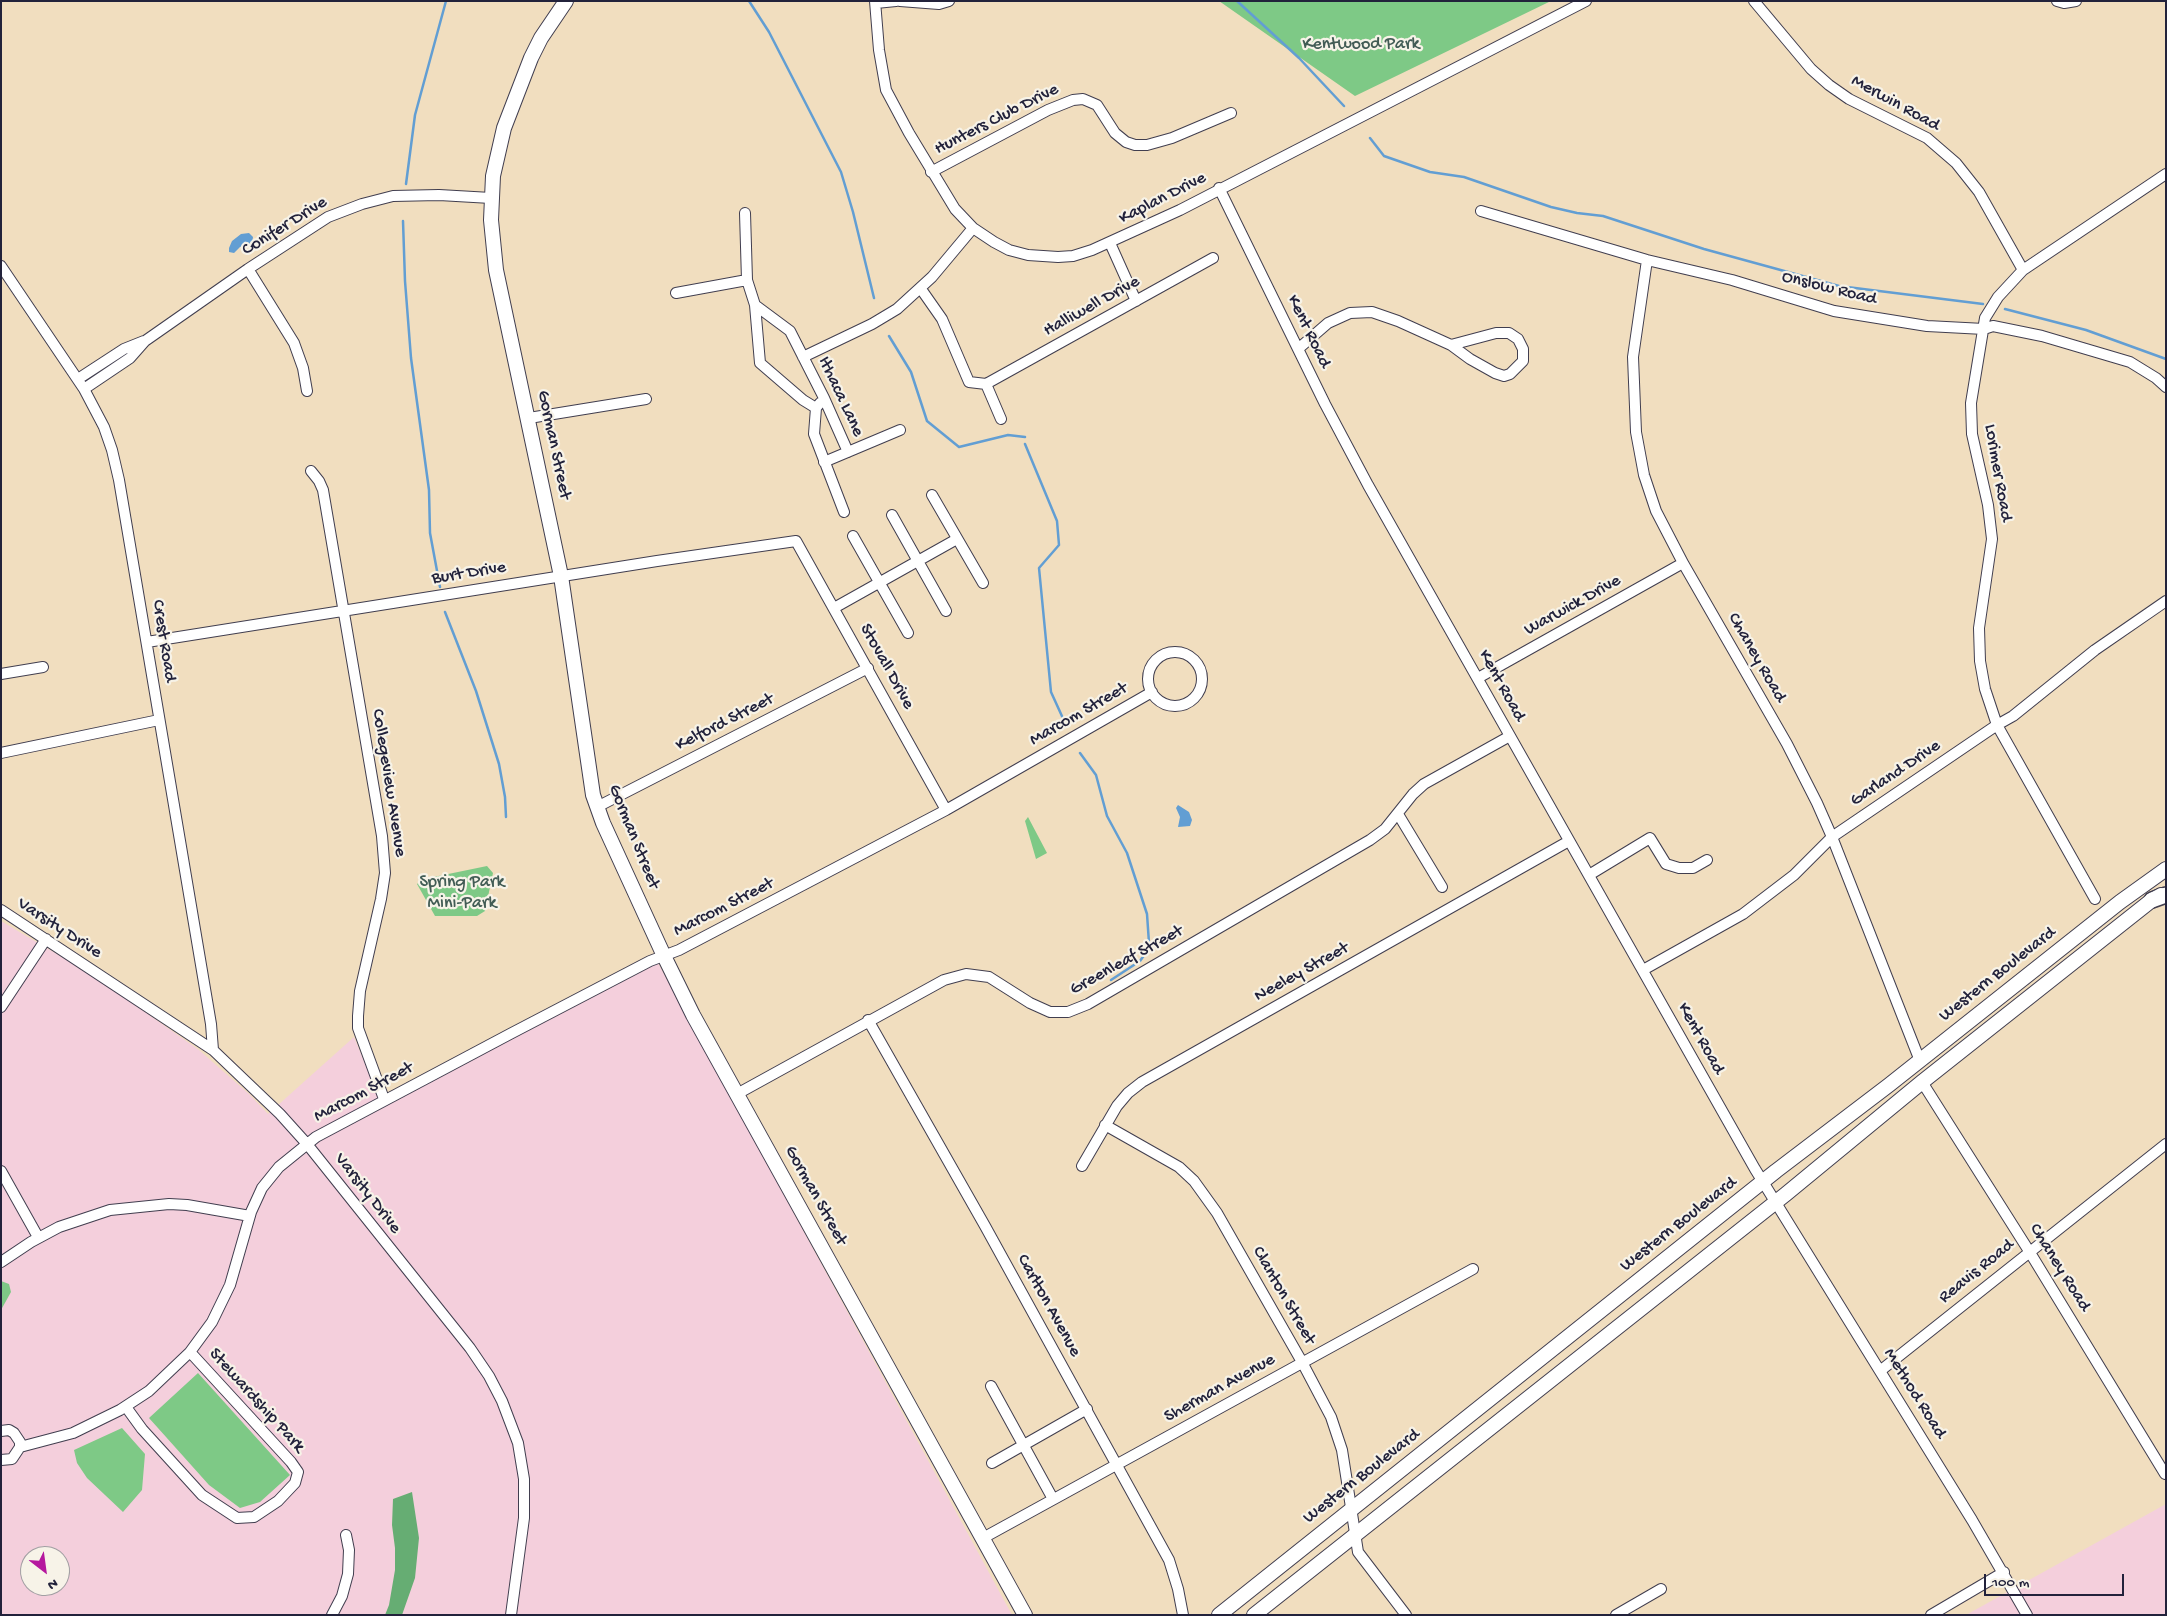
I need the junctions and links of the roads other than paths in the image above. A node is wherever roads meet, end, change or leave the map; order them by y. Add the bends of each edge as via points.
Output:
1 (566, 1) edge
2 (896, 1) edge
3 (900, 1) edge
4 (949, 1) edge
5 (1586, 1) edge
6 (1754, 1) edge
7 (2056, 1) edge
8 (2076, 1) edge
9 (876, 2) edge
10 (1232, 113) dead end
11 (931, 172) junction
12 (2166, 174) edge
13 (1219, 188) junction
14 (492, 198) junction
15 (1481, 211) dead end
16 (745, 213) dead end
17 (973, 228) junction
18 (1110, 243) junction
19 (1213, 258) dead end
20 (1647, 260) junction
21 (1, 266) edge
22 (248, 269) junction
23 (2023, 270) junction
24 (747, 280) junction
25 (921, 289) junction
26 (676, 292) dead end
27 (1136, 301) junction
28 (755, 305) junction
29 (1984, 329) junction
30 (144, 341) junction
31 (1451, 345) junction
32 (1298, 349) junction
33 (803, 356) junction
34 (78, 379) junction
35 (986, 384) junction
36 (2166, 387) edge
37 (84, 389) junction
38 (306, 392) dead end
39 (824, 398) junction
40 (646, 399) dead end
41 (816, 408) junction
42 (529, 418) junction
43 (1001, 419) dead end
44 (900, 430) dead end
45 (848, 452) junction
46 (824, 462) junction
47 (310, 471) dead end
48 (932, 495) dead end
49 (844, 512) dead end
50 (892, 515) dead end
51 (853, 536) dead end
52 (957, 539) junction
53 (796, 542) joint
54 (918, 561) junction
55 (1683, 563) junction
56 (561, 576) junction
57 (880, 583) junction
58 (983, 584) dead end
59 (2166, 601) edge
60 (834, 608) junction
61 (343, 611) junction
62 (946, 611) dead end
63 (908, 633) dead end
64 (147, 642) junction
65 (42, 667) dead end
66 (868, 668) junction
67 (1, 674) edge
68 (1478, 678) junction
69 (1152, 692) junction
70 (159, 720) junction
71 (1997, 725) junction
72 (1510, 736) junction
73 (1, 753) edge
74 (597, 807) junction
75 (946, 810) junction
76 (1398, 814) junction
77 (1832, 837) junction
78 (1570, 841) junction
79 (1707, 860) dead end
80 (2166, 869) edge
81 (1589, 875) junction
82 (1442, 887) dead end
83 (2161, 896) edge
84 (2095, 899) dead end
85 (1, 910) edge
86 (46, 939) junction
87 (664, 956) junction
88 (1643, 970) junction
89 (1, 1007) edge
90 (868, 1020) junction
91 (213, 1050) junction
92 (1920, 1061) junction
93 (1922, 1082) junction
94 (737, 1094) junction
95 (384, 1100) junction
96 (1104, 1126) junction
97 (307, 1144) junction
98 (2166, 1144) edge
99 (1082, 1166) dead end
100 (1, 1171) edge
101 (1770, 1192) junction
102 (250, 1216) junction
103 (38, 1237) junction
104 (2029, 1251) junction
105 (1, 1262) edge
106 (1473, 1269) dead end
107 (190, 1352) junction
108 (1302, 1362) junction
109 (1880, 1370) junction
110 (991, 1386) dead end
111 (126, 1407) junction
112 (1087, 1409) junction
113 (1, 1431) edge
114 (1024, 1445) junction
115 (20, 1447) junction
116 (1, 1460) edge
117 (992, 1464) dead end
118 (1117, 1464) junction
119 (2165, 1474) edge
120 (1053, 1499) junction
121 (1351, 1509) junction
122 (1355, 1534) junction
123 (346, 1535) dead end
124 (983, 1538) junction
125 (2004, 1572) junction
126 (1660, 1589) dead end
127 (332, 1615) edge
128 (511, 1615) edge
129 (1025, 1615) edge
130 (1183, 1615) edge
131 (1219, 1615) edge
132 (1254, 1615) edge
133 (1406, 1615) edge
134 (1616, 1615) edge
135 (1931, 1615) edge
136 (2027, 1615) edge

1 - 14 main road, Gorman Street via 541,38 521,81 497,154
2 - 9 street
3 - 4 street via 939,4
5 - 13 street, Kaplan Drive
6 - 23 street, Merwin Road via 1811,69 1829,85 1849,99 1927,138 1956,163 1980,192
7 - 8 street
9 - 11 street, Kaplan Drive via 886,90
10 - 11 street, Hunters Club Drive via 1172,138 1135,145 1115,133 1097,105 1083,99 1073,100
11 - 17 street, Kaplan Drive via 955,210
12 - 23 street, Lorimer Road
13 - 18 street, Kaplan Drive
13 - 32 street, Kent Road
14 - 22 street, Conifer Drive via 405,196 362,204 315,224
14 - 42 main road, Gorman Street via 494,257
15 - 20 street, Onslow Road
16 - 24 street
17 - 18 street, Kaplan Drive via 1010,250 1043,257 1072,256
17 - 25 street
18 - 27 street
19 - 27 street, Halliwell Drive
20 - 29 street, Onslow Road via 1732,280 1834,311 1927,326
20 - 55 street, Chaney Road via 1633,357 1636,432 1644,474 1656,511
21 - 34 street, Crest Road
22 - 30 street, Conifer Drive
22 - 38 street via 294,343
23 - 29 street, Lorimer Road via 1998,297 1986,318
24 - 26 street
24 - 28 street
25 - 33 street via 898,309 872,324
25 - 35 street via 942,319 969,382
27 - 35 street, Halliwell Drive
28 - 33 street, Ithaca Lane via 790,330
28 - 41 street via 760,363
29 - 36 street, Onslow Road via 1993,326 2042,336 2130,362
29 - 71 street, Lorimer Road via 1971,418 1992,539 1979,628 1980,661
30 - 34 street, Conifer Drive via 124,348
30 - 37 street, Conifer Drive via 130,358
31 - 31 street via 1496,333 1509,333 1518,339 1523,349 1523,361 1504,376 1470,360
31 - 32 street via 1372,312 1350,313 1328,324
32 - 68 street, Kent Road via 1368,485
33 - 39 street, Ithaca Lane
34 - 37 street, Crest Road
35 - 43 street
37 - 64 street, Crest Road via 104,427 115,460
39 - 41 street
39 - 45 street, Ithaca Lane
40 - 42 street
41 - 46 street via 814,434
42 - 56 main road, Gorman Street
44 - 45 street
45 - 46 street
46 - 49 street
47 - 61 street, Collegeview Avenue via 323,490
48 - 52 street
50 - 54 street
51 - 57 street
52 - 54 street
52 - 58 street
53 - 56 street, Burt Drive
53 - 60 street, Stovall Drive
54 - 57 street
54 - 62 street
55 - 68 street, Warwick Drive
55 - 77 street, Chaney Road via 1786,744
56 - 61 street, Burt Drive
56 - 74 main road, Gorman Street via 587,762
57 - 60 street
57 - 63 street
59 - 71 street, Garland Drive
60 - 66 street, Stovall Drive
61 - 64 street, Burt Drive
61 - 95 street, Collegeview Avenue via 382,836 385,874 360,991 358,1028
64 - 70 street, Crest Road
65 - 67 street
66 - 74 street, Kelford Street
66 - 75 street, Stovall Drive
68 - 72 street, Kent Road
69 - 69 street, Marcom Street via 1166,704 1179,706 1188,703 1201,687 1201,668 1187,654 1168,652 1153,663 1148,674
69 - 75 street, Marcom Street
70 - 73 street
70 - 91 street, Crest Road via 212,1024
71 - 77 street, Garland Drive
71 - 84 street, Lorimer Road
72 - 76 street, Greenleaf Street via 1424,784
72 - 78 street, Kent Road
74 - 87 main road, Gorman Street
75 - 87 street, Marcom Street
76 - 82 street
76 - 90 street, Greenleaf Street via 1370,840 1081,1007 1068,1012 1050,1012 988,977 966,974 944,980
77 - 88 street, Garland Drive via 1794,875 1743,914
77 - 92 street, Chaney Road
78 - 81 street, Kent Road
78 - 96 street, Neeley Street via 1149,1077 1122,1100
79 - 81 street via 1693,868 1666,864 1650,838
80 - 92 main road, Western Boulevard
81 - 88 street, Kent Road
83 - 93 main road, Western Boulevard
85 - 86 street, Varsity Drive
86 - 89 street
86 - 91 street, Varsity Drive
87 - 94 main road, Gorman Street
87 - 95 street, Marcom Street
88 - 101 street, Kent Road
90 - 94 street, Greenleaf Street
90 - 112 street, Carlton Avenue
91 - 97 street, Varsity Drive
92 - 101 main road, Western Boulevard
93 - 101 main road, Western Boulevard
93 - 104 street, Chaney Road
94 - 124 main road, Gorman Street
95 - 97 street, Marcom Street
96 - 99 street, Neeley Street
96 - 108 street, Clanton Street via 1170,1162 1194,1181 1217,1213
97 - 102 street, Marcom Street via 279,1167 262,1188
97 - 128 street, Varsity Drive via 470,1348 502,1401 518,1443 525,1495
98 - 104 street, Reavis Road
100 - 103 street
101 - 109 street, Method Road
101 - 121 main road, Western Boulevard
101 - 122 main road, Western Boulevard
102 - 103 street via 187,1205 130,1206 89,1216
102 - 107 street, Marcom Street via 230,1285 212,1322
103 - 105 street
104 - 109 street, Reavis Road
104 - 119 street, Chaney Road
106 - 108 street, Sherman Avenue
107 - 111 street, Marcom Street via 149,1391
107 - 111 street, Stewardship Park via 298,1472 295,1483 278,1501 254,1517 237,1518 202,1495
108 - 118 street, Sherman Avenue
108 - 121 street, Clanton Street via 1335,1425
109 - 125 street, Method Road
110 - 114 street
111 - 115 street, Marcom Street via 73,1433
112 - 114 street
112 - 118 street, Carlton Avenue
113 - 115 street via 14,1433
114 - 117 street
114 - 120 street
115 - 116 street via 12,1459
118 - 120 street, Sherman Avenue
118 - 130 street, Carlton Avenue via 1169,1560
120 - 124 street, Sherman Avenue
121 - 122 street, Clanton Street
121 - 131 main road, Western Boulevard
122 - 132 main road, Western Boulevard
122 - 133 street, Clanton Street via 1360,1555
123 - 127 street via 348,1574
124 - 129 main road, Gorman Street
125 - 135 street
125 - 136 street, Method Road
126 - 134 street

